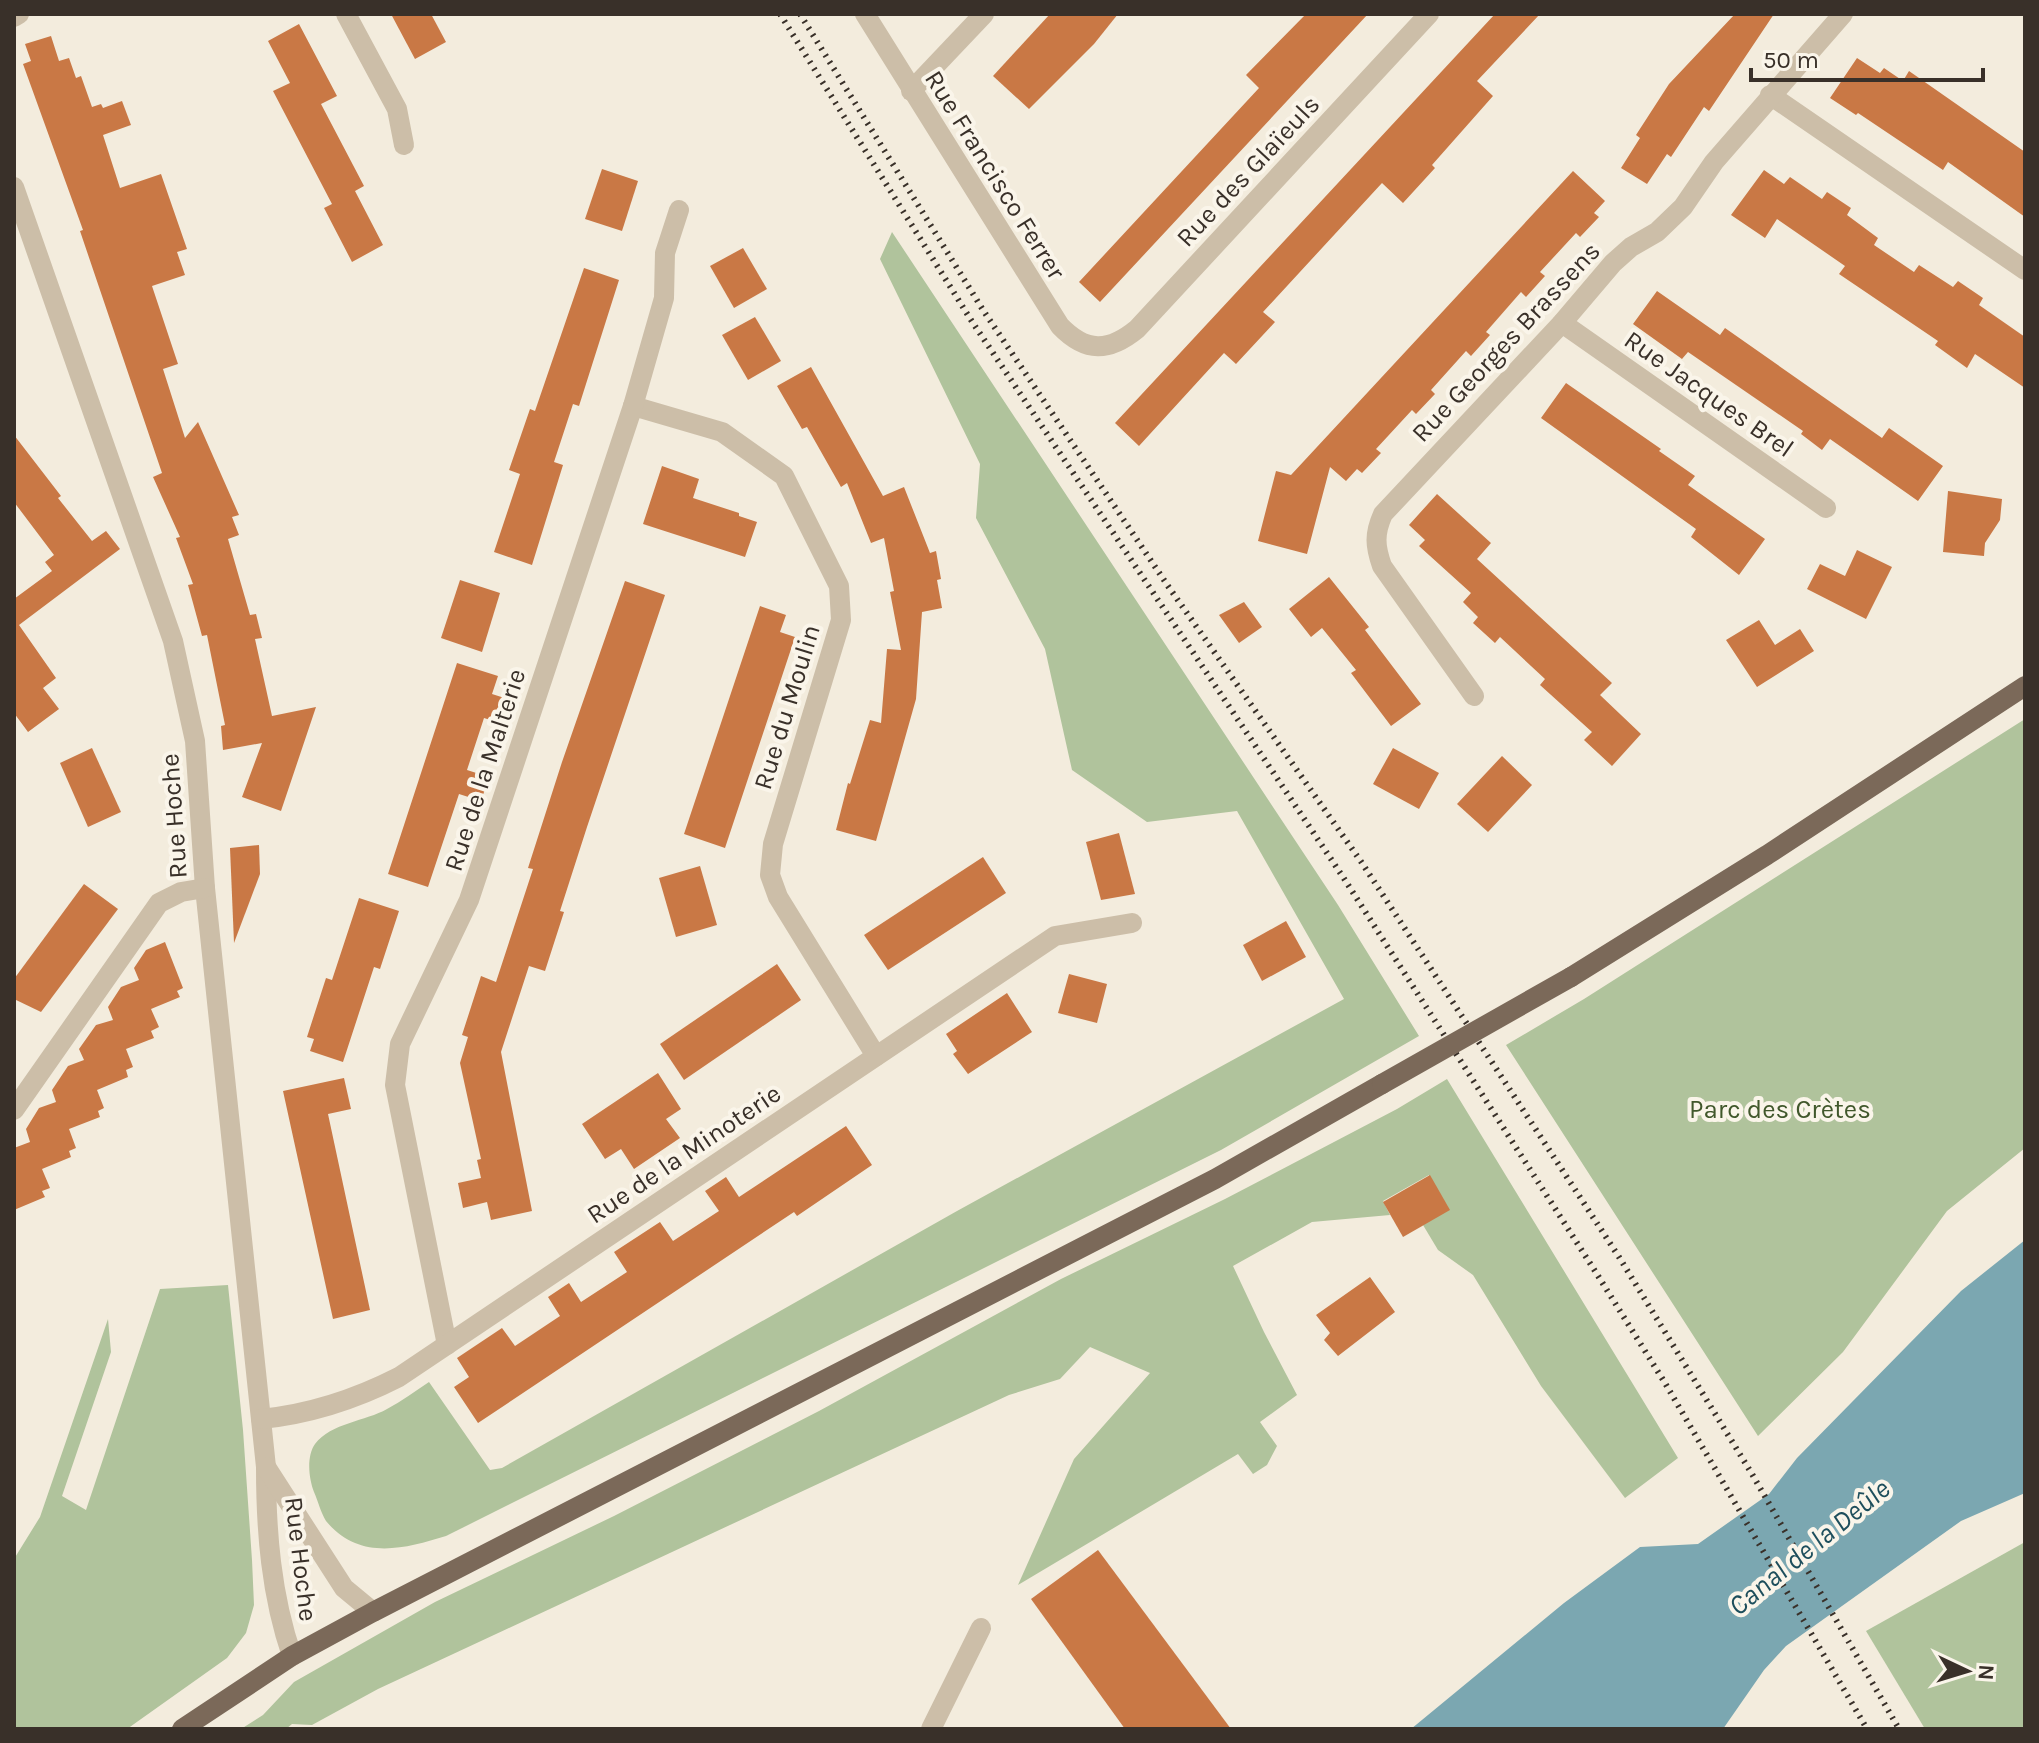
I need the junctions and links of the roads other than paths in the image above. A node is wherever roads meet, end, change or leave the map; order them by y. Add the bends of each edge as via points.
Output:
1 (346, 14) edge
2 (865, 14) edge
3 (984, 14) edge
4 (1429, 14) edge
5 (1843, 14) edge
6 (911, 91) junction
7 (1770, 95) junction
8 (404, 145) dead end
9 (14, 187) edge
10 (679, 210) dead end
11 (2025, 270) edge
12 (1562, 323) junction
13 (1096, 346) joint
14 (633, 406) junction
15 (1826, 508) dead end
16 (2025, 686) edge
17 (1474, 696) dead end
18 (205, 888) junction
19 (1132, 923) dead end
20 (876, 1056) junction
21 (14, 1110) edge
22 (447, 1345) junction
23 (261, 1419) junction
24 (266, 1467) junction
25 (373, 1612) junction
26 (981, 1628) dead end
27 (292, 1656) junction
28 (182, 1729) edge
29 (931, 1729) edge

1 - 8 street via 397,109
2 - 6 street, Rue Francisco Ferrer
3 - 6 street
4 - 13 street, Rue des Glaïeuls via 1137,329 1112,346
5 - 7 street, Rue Georges Brassens
6 - 13 street, Rue Francisco Ferrer via 1060,326 1071,338
7 - 11 street
7 - 12 street, Rue Georges Brassens via 1683,207 1613,263
9 - 18 street, Rue Hoche via 182,673 195,741
10 - 14 street, Rue de la Malterie via 665,253 664,298
12 - 15 street, Rue Jacques Brel
12 - 17 street, Rue Georges Brassens via 1383,514 1376,529 1382,566
14 - 20 street, Rue du Moulin via 722,432 784,476 839,586 841,620 773,844 770,875 778,897
14 - 22 street, Rue de la Malterie via 469,900 400,1044 395,1085
16 - 25 main road, bridge via 1571,977 1215,1179
18 - 21 street via 159,903
18 - 23 street, Rue Hoche
19 - 20 street, Rue de la Minoterie via 1055,936
20 - 22 street, Rue de la Minoterie
22 - 23 street, Rue de la Minoterie via 357,1398
23 - 24 street, Rue Hoche
24 - 25 street, Rue Hoche via 344,1588
24 - 27 street, Rue Hoche via 273,1582
25 - 27 main road
26 - 29 street
27 - 28 main road

